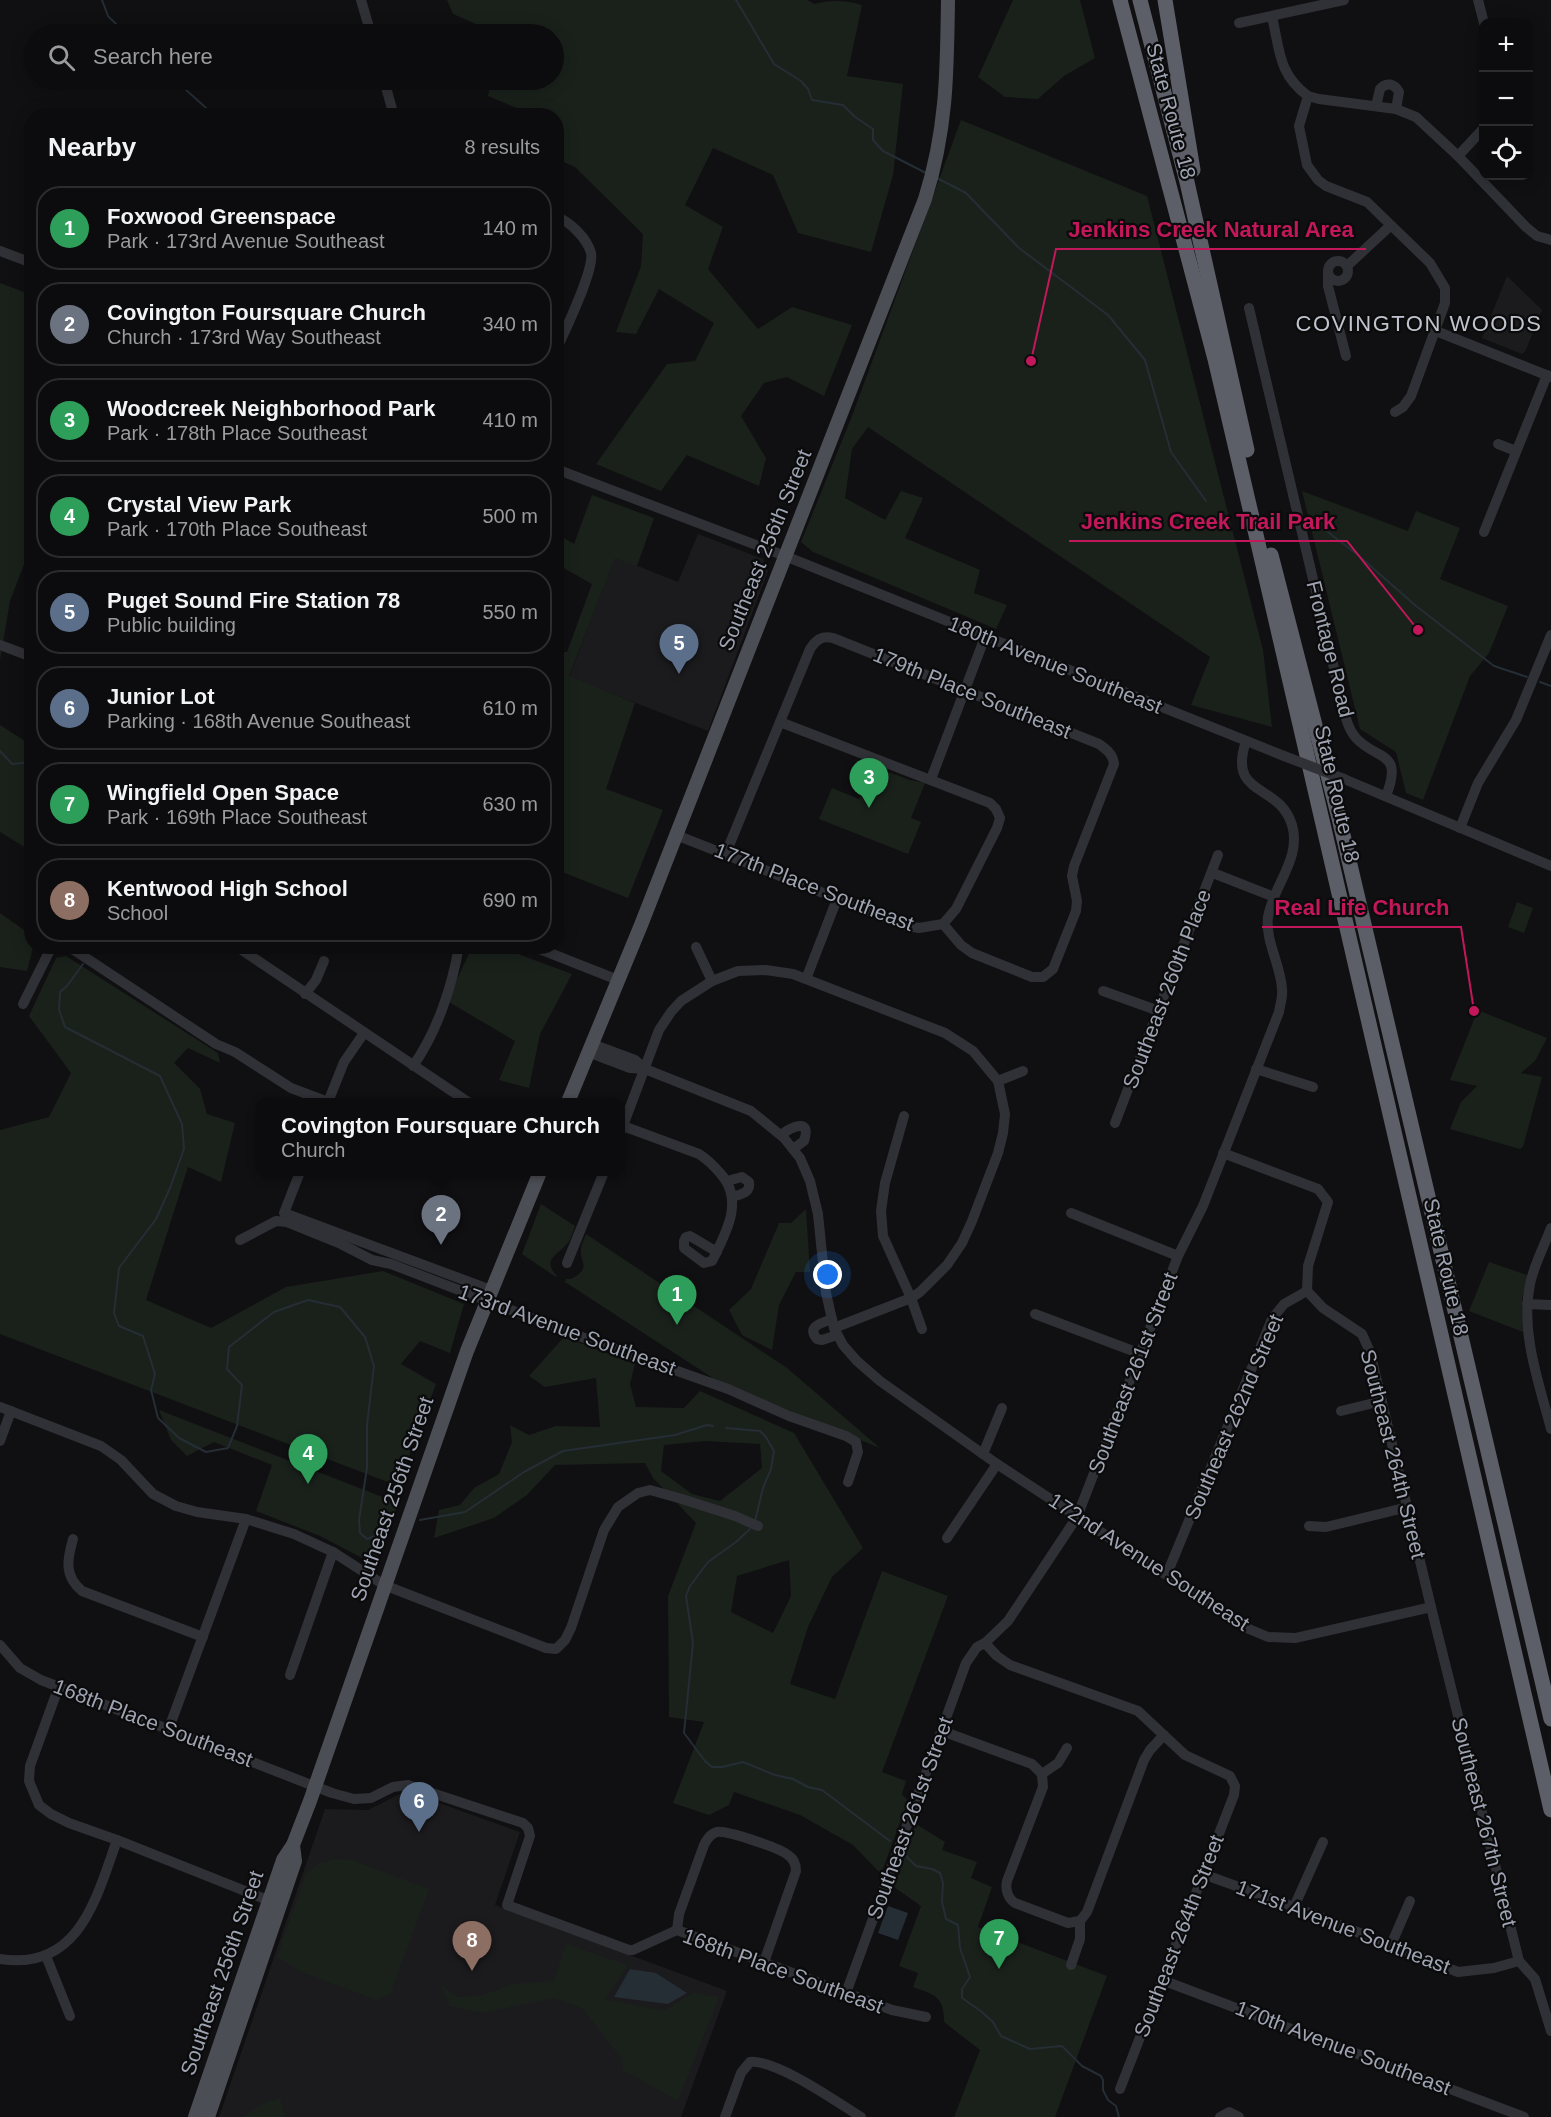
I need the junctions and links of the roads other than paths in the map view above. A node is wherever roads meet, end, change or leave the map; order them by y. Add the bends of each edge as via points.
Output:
1 (361, 0) edge
2 (948, 0) edge
3 (1110, 0) edge
4 (1120, 0) edge
5 (1140, 0) edge
6 (1165, 0) edge
7 (1344, 0) edge
8 (1478, 0) edge
9 (1272, 17) junction
10 (1483, 18) edge
11 (1239, 23) dead end
12 (368, 24) edge
13 (387, 90) edge
14 (1308, 96) junction
15 (1376, 106) junction
16 (392, 108) edge
17 (1396, 109) junction
18 (1479, 133) edge
19 (1458, 156) junction
20 (1168, 184) junction
21 (564, 222) edge
22 (1390, 226) junction
23 (1551, 240) edge
24 (0, 251) edge
25 (24, 260) edge
26 (1250, 308) dead end
27 (564, 320) edge
28 (1436, 331) junction
29 (1224, 347) junction
30 (1346, 356) dead end
31 (1549, 376) edge
32 (1395, 412) dead end
33 (1498, 444) dead end
34 (1516, 451) junction
35 (564, 472) edge
36 (1250, 487) junction
37 (1259, 526) junction
38 (1484, 532) dead end
39 (785, 556) junction
40 (1551, 635) edge
41 (985, 637) junction
42 (0, 645) edge
43 (24, 654) edge
44 (964, 691) junction
45 (780, 722) junction
46 (1246, 741) junction
47 (931, 779) junction
48 (1386, 796) junction
49 (1460, 828) junction
50 (676, 835) junction
51 (726, 853) junction
52 (1218, 855) dead end
53 (1551, 866) edge
54 (1213, 873) junction
55 (1274, 897) junction
56 (837, 900) junction
57 (943, 924) junction
58 (696, 947) dead end
59 (48, 954) edge
60 (80, 954) edge
61 (248, 954) edge
62 (458, 954) edge
63 (552, 954) edge
64 (324, 961) dead end
65 (1043, 977) joint
66 (806, 979) junction
67 (618, 980) junction
68 (712, 981) junction
69 (1103, 991) dead end
70 (305, 994) junction
71 (24, 1004) dead end
72 (1159, 1011) junction
73 (364, 1033) junction
74 (590, 1048) junction
75 (413, 1066) junction
76 (645, 1069) junction
77 (1256, 1069) junction
78 (1023, 1071) dead end
79 (998, 1081) junction
80 (1313, 1087) dead end
81 (317, 1098) edge
82 (330, 1098) edge
83 (462, 1098) edge
84 (570, 1098) edge
85 (904, 1116) dead end
86 (625, 1121) edge
87 (1115, 1123) dead end
88 (625, 1130) edge
89 (781, 1135) junction
90 (792, 1149) junction
91 (1223, 1153) junction
92 (298, 1176) edge
93 (538, 1176) edge
94 (602, 1176) edge
95 (727, 1181) junction
96 (732, 1197) junction
97 (1071, 1213) dead end
98 (1551, 1228) edge
99 (240, 1240) dead end
100 (717, 1252) dead end
101 (1178, 1256) junction
102 (567, 1263) dead end
103 (1307, 1291) junction
104 (489, 1295) junction
105 (911, 1298) junction
106 (1527, 1304) junction
107 (1551, 1305) edge
108 (1035, 1314) dead end
109 (834, 1327) junction
110 (922, 1329) dead end
111 (1140, 1354) junction
112 (1382, 1401) junction
113 (1002, 1408) dead end
114 (5, 1409) edge
115 (1341, 1411) dead end
116 (1551, 1429) edge
117 (0, 1441) edge
118 (983, 1454) junction
119 (997, 1464) junction
120 (848, 1482) dead end
121 (1407, 1507) junction
122 (1077, 1517) junction
123 (246, 1519) junction
124 (758, 1526) dead end
125 (1309, 1526) dead end
126 (947, 1538) dead end
127 (73, 1539) dead end
128 (333, 1552) junction
129 (1167, 1574) junction
130 (384, 1585) junction
131 (1431, 1607) junction
132 (203, 1637) junction
133 (985, 1642) junction
134 (0, 1645) edge
135 (290, 1675) dead end
136 (59, 1686) junction
137 (1551, 1719) edge
138 (170, 1728) junction
139 (942, 1731) junction
140 (1164, 1735) junction
141 (1067, 1748) dead end
142 (1042, 1774) junction
143 (315, 1786) junction
144 (1551, 1810) edge
145 (117, 1840) junction
146 (1323, 1842) dead end
147 (293, 1845) junction
148 (1203, 1874) junction
149 (270, 1901) junction
150 (1410, 1901) dead end
151 (1294, 1907) junction
152 (1080, 1921) junction
153 (677, 1930) junction
154 (1391, 1945) junction
155 (46, 1956) junction
156 (0, 1959) edge
157 (1520, 1961) junction
158 (764, 1962) junction
159 (1071, 1965) dead end
160 (1162, 1980) junction
161 (846, 1993) junction
162 (70, 2016) dead end
163 (926, 2017) dead end
164 (1551, 2031) edge
165 (210, 2077) junction
166 (1120, 2089) dead end
167 (216, 2092) junction
168 (195, 2117) edge
169 (208, 2117) edge
170 (725, 2117) edge
171 (861, 2117) edge
172 (1220, 2117) edge
173 (1239, 2117) edge
174 (1524, 2117) edge

1 - 12 street
2 - 39 main road, Southeast 256th Street via 947,91 932,177
3 - 20 highway
4 - 20 highway, State Route 18
5 - 29 highway, State Route 18
6 - 29 highway
7 - 9 street
8 - 10 street
9 - 11 street
9 - 14 street via 1289,79
13 - 16 street
14 - 15 street
14 - 22 street via 1299,126 1310,170 1326,186 1367,202
15 - 17 street
15 - 17 street via 1380,89 1390,84 1398,92
17 - 19 street via 1416,117
18 - 19 street
19 - 23 street via 1526,228
20 - 36 highway, State Route 18
21 - 27 street via 577,231 591,254 591,268
22 - 28 street via 1430,263 1445,288 1446,303
22 - 30 street via 1347,266 1348,273 1342,281 1328,275
24 - 25 street
26 - 48 street, Frontage Road via 1342,702 1357,739 1388,760 1391,778
28 - 31 street
28 - 32 street via 1411,396
29 - 36 highway, State Route 18
31 - 34 street
33 - 34 street
34 - 38 street
35 - 39 street, 180th Avenue Southeast
36 - 37 highway, State Route 18
37 - 137 highway, State Route 18 via 1340,818
37 - 144 highway, State Route 18 via 1328,853
39 - 41 street, 180th Avenue Southeast
39 - 50 main road, Southeast 256th Street
40 - 49 street via 1521,711 1478,783
41 - 44 street
41 - 46 street, 180th Avenue Southeast
42 - 43 street
44 - 45 street, 179th Place Southeast via 825,636 810,649
44 - 47 street
44 - 65 street, 179th Place Southeast via 1099,744 1112,754 1114,764 1072,872 1076,911 1053,969
45 - 47 street
45 - 51 street
46 - 48 street, 180th Avenue Southeast, bridge
46 - 55 street, Southeast 261st Street via 1242,774 1282,807 1294,836 1292,854
47 - 57 street via 990,803 1000,818 956,909
48 - 49 street, 180th Avenue Southeast
49 - 53 street, 180th Avenue Southeast
50 - 51 street, 177th Place Southeast
50 - 67 main road, Southeast 256th Street
51 - 56 street, 177th Place Southeast
52 - 54 street, Southeast 260th Place
54 - 55 street
54 - 72 street, Southeast 260th Place
55 - 77 street, Southeast 261st Street via 1268,930 1282,996
56 - 57 street, 177th Place Southeast via 907,926
56 - 66 street
57 - 65 street, 177th Place Southeast via 972,953 1032,977
58 - 68 street
59 - 71 street
60 - 81 street via 216,1044 291,1088
61 - 70 street
62 - 75 street via 454,975 426,1048
63 - 67 street
64 - 70 street
66 - 68 street via 779,971 750,970
66 - 79 street via 945,1034 973,1051
67 - 74 main road, Southeast 256th Street
68 - 76 street via 671,1012 659,1030
69 - 72 street
70 - 73 street
72 - 87 street, Southeast 260th Place
73 - 75 street
73 - 82 street via 344,1062
74 - 76 street via 635,1060
74 - 84 main road, Southeast 256th Street
75 - 83 street
76 - 86 street
76 - 89 street via 751,1111
77 - 80 street
77 - 91 street, Southeast 261st Street
78 - 79 street
79 - 105 street via 1005,1114 1002,1133 972,1221 947,1265
85 - 105 street via 881,1211 883,1236
88 - 95 street via 706,1158
89 - 90 street
89 - 90 street via 792,1126 804,1128 804,1141
90 - 109 street via 810,1181
91 - 101 street, Southeast 261st Street
91 - 103 street via 1318,1189 1328,1202 1308,1266
92 - 104 street via 284,1213
93 - 104 main road, Southeast 256th Street
94 - 102 street
95 - 96 street
95 - 96 street via 742,1177 749,1182 746,1192
96 - 100 street via 731,1217
97 - 101 street
98 - 106 street
99 - 104 street, 173rd Avenue Southeast via 276,1221 287,1222 372,1260
101 - 111 street, Southeast 261st Street
103 - 112 street, Southeast 264th Street via 1323,1308 1362,1334
103 - 129 street, Southeast 262nd Street via 1284,1304 1272,1318
104 - 120 street, 173rd Avenue Southeast via 576,1335 846,1436 856,1442 858,1452
104 - 130 main road, Southeast 256th Street
105 - 109 street
105 - 110 street
106 - 107 street
106 - 116 street via 1528,1332
108 - 111 street
109 - 118 street, 172nd Avenue Southeast via 843,1345 880,1381
111 - 122 street, Southeast 261st Street
112 - 115 street
112 - 121 street, Southeast 264th Street
113 - 118 street
114 - 117 street
114 - 123 street via 111,1451 153,1494 176,1506
118 - 119 street, 172nd Avenue Southeast
119 - 122 street, 172nd Avenue Southeast
119 - 126 street
121 - 125 street via 1326,1527
121 - 131 street, Southeast 264th Street
122 - 129 street, 172nd Avenue Southeast
122 - 133 street, Southeast 261st Street via 1008,1621
123 - 128 street
123 - 132 street
124 - 130 street via 650,1490 638,1493 618,1507 604,1530 571,1628 556,1648 546,1648
127 - 132 street via 67,1563 72,1580 82,1592
128 - 130 street
128 - 135 street
129 - 131 street, 172nd Avenue Southeast via 1268,1637 1295,1638
130 - 143 main road, Southeast 256th Street
131 - 157 street, Southeast 267th Street
132 - 138 street
133 - 139 street, Southeast 261st Street via 966,1663
133 - 140 street via 1010,1665 1138,1711
134 - 136 street, 168th Place Southeast via 20,1668
136 - 138 street, 168th Place Southeast
136 - 145 street via 30,1766 33,1795 51,1814
138 - 143 street, 168th Place Southeast
139 - 142 street via 1032,1764
139 - 161 street, Southeast 261st Street
140 - 148 street, Southeast 264th Street via 1185,1755 1230,1776 1234,1782 1233,1795
140 - 152 street via 1144,1760 1087,1912
141 - 142 street via 1058,1763
142 - 152 street via 1043,1787 1006,1881 1007,1894 1015,1903 1057,1919
143 - 147 main road, Southeast 256th Street
143 - 153 street, 168th Place Southeast via 354,1799 370,1798 393,1786 408,1785 523,1823 530,1836 507,1905 629,1950
145 - 149 street
145 - 155 street via 80,1928
146 - 151 street
147 - 149 main road, Southeast 256th Street via 283,1860
147 - 167 main road, Southeast 256th Street via 295,1861
148 - 151 street, 171st Avenue Southeast
148 - 160 street, Southeast 264th Street
149 - 165 main road, Southeast 256th Street
150 - 154 street
151 - 154 street, 171st Avenue Southeast
152 - 159 street via 1080,1939
153 - 158 street, 168th Place Southeast
153 - 158 street via 679,1914 708,1837 726,1832 784,1852 796,1864 795,1879
154 - 157 street, 171st Avenue Southeast via 1458,1972
155 - 156 street via 19,1961
155 - 162 street
157 - 164 street, Southeast 267th Street via 1535,1979
158 - 161 street, 168th Place Southeast
160 - 166 street, Southeast 264th Street
160 - 174 street, 170th Avenue Southeast
161 - 163 street, 168th Place Southeast via 892,2010
165 - 167 main road
165 - 168 main road, Southeast 256th Street
167 - 169 main road, Southeast 256th Street
170 - 171 street via 741,2073 750,2062 759,2061 780,2069
172 - 173 street via 1228,2112

